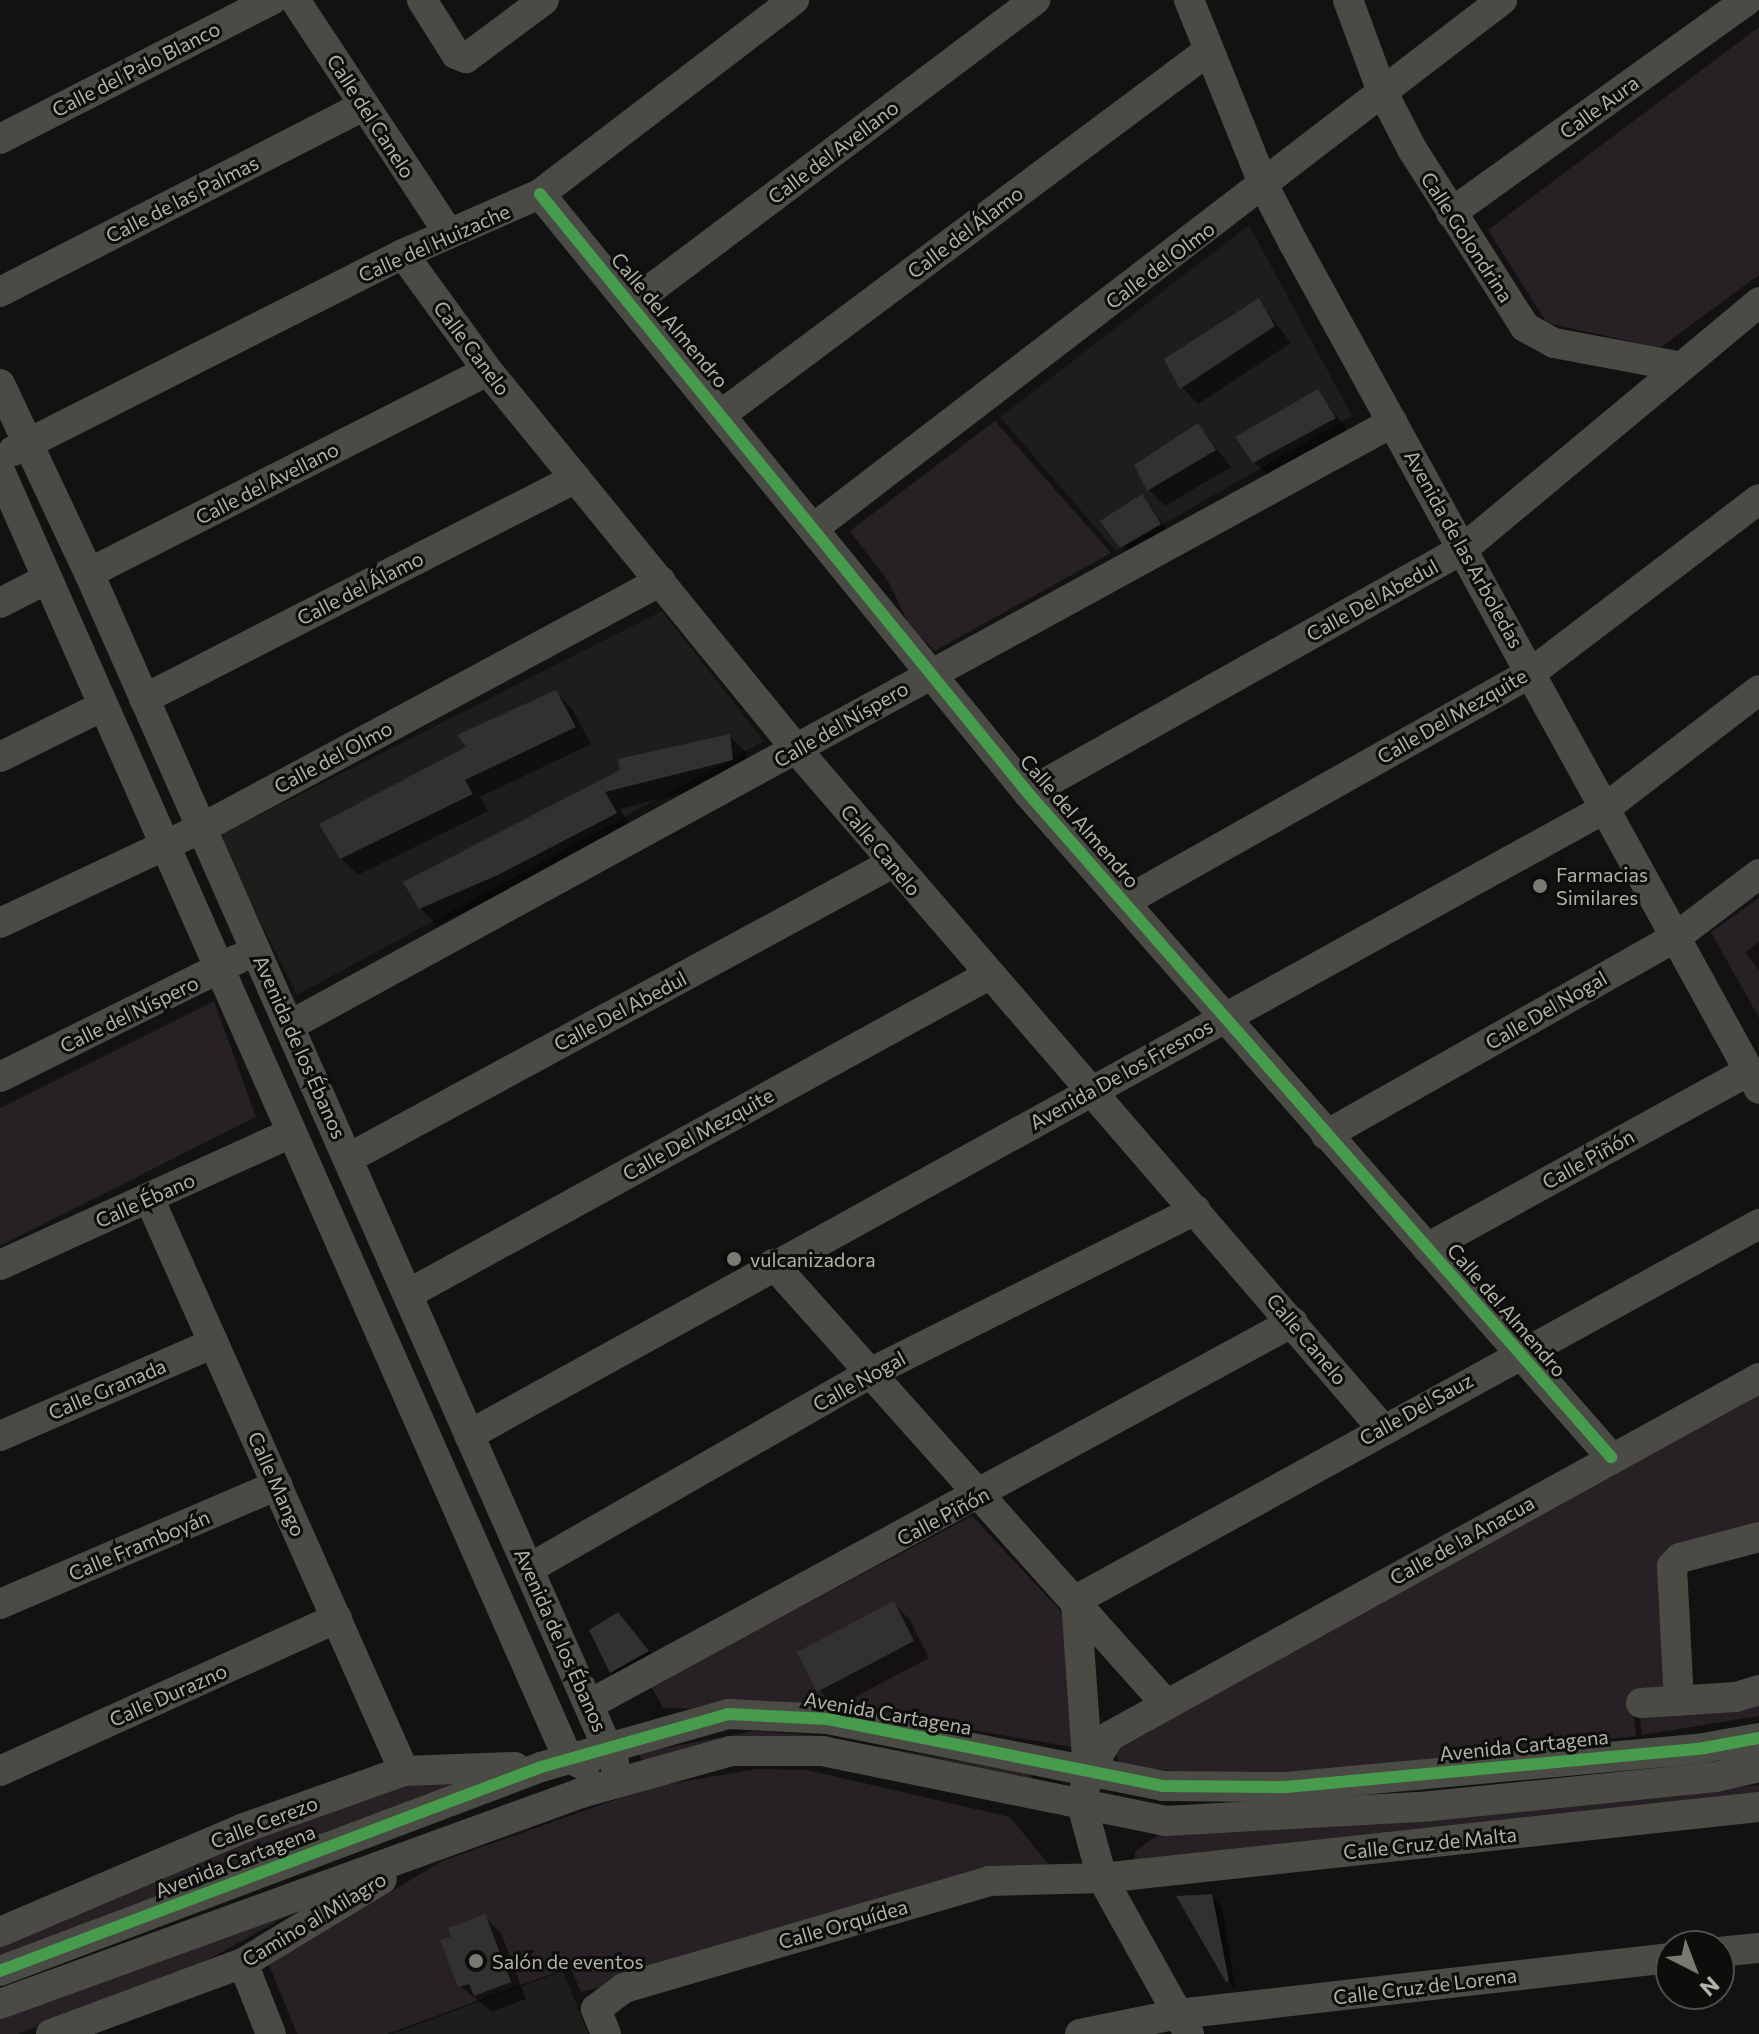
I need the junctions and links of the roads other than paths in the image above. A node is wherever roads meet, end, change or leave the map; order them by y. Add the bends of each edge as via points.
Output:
1 (272, 0) edge
2 (295, 0) edge
3 (422, 0) edge
4 (544, 0) edge
5 (794, 0) edge
6 (1035, 0) edge
7 (1189, 0) edge
8 (1348, 0) edge
9 (1502, 0) edge
10 (1747, 0) edge
11 (1208, 51) junction
12 (1381, 89) junction
13 (364, 106) junction
14 (0, 139) edge
15 (1264, 186) junction
16 (540, 194) junction
17 (1451, 213) junction
18 (448, 232) junction
19 (403, 254) junction
20 (0, 292) edge
21 (1759, 302) edge
22 (631, 304) junction
23 (1677, 366) junction
24 (488, 371) junction
25 (0, 384) edge
26 (722, 414) junction
27 (1393, 422) junction
28 (28, 444) junction
29 (0, 458) edge
30 (0, 471) edge
31 (576, 478) junction
32 (1759, 499) edge
33 (815, 527) junction
34 (1463, 549) junction
35 (89, 573) junction
36 (47, 579) junction
37 (661, 581) junction
38 (0, 603) edge
39 (1532, 672) junction
40 (929, 674) junction
41 (1759, 690) edge
42 (144, 699) junction
43 (103, 706) junction
44 (797, 750) junction
45 (0, 757) edge
46 (1028, 793) junction
47 (1604, 809) junction
48 (202, 828) junction
49 (167, 845) junction
50 (891, 864) junction
51 (1759, 874) edge
52 (1124, 902) junction
53 (0, 923) edge
54 (1676, 937) junction
55 (257, 950) junction
56 (222, 968) junction
57 (989, 975) junction
58 (1225, 1017) junction
59 (289, 1026) junction
60 (0, 1077) edge
61 (1754, 1080) edge
62 (1092, 1091) junction
63 (289, 1134) junction
64 (1326, 1135) junction
65 (349, 1158) junction
66 (149, 1198) junction
67 (1196, 1210) junction
68 (1759, 1224) edge
69 (1427, 1248) junction
70 (773, 1264) junction
71 (0, 1265) edge
72 (408, 1294) junction
73 (1293, 1322) junction
74 (214, 1343) junction
75 (1515, 1354) junction
76 (872, 1372) junction
77 (1759, 1378) edge
78 (1382, 1428) junction
79 (469, 1435) junction
80 (0, 1436) edge
81 (1611, 1457) junction
82 (278, 1485) junction
83 (983, 1495) junction
84 (1759, 1537) edge
85 (530, 1568) junction
86 (1076, 1600) junction
87 (0, 1604) edge
88 (337, 1618) junction
89 (1759, 1690) edge
90 (1679, 1701) junction
91 (1641, 1703) dead end
92 (590, 1704) junction
93 (1166, 1704) junction
94 (1759, 1738) edge
95 (608, 1745) junction
96 (554, 1762) junction
97 (1759, 1767) edge
98 (0, 1771) edge
99 (404, 1771) junction
100 (1088, 1772) junction
101 (620, 1780) junction
102 (1082, 1805) junction
103 (1759, 1807) edge
104 (438, 1845) junction
105 (1102, 1878) junction
106 (0, 1932) edge
107 (1759, 1948) edge
108 (1735, 1950) edge
109 (1655, 1960) edge
110 (243, 1963) junction
111 (0, 1971) edge
112 (0, 2004) edge
113 (601, 2021) edge
114 (1183, 2024) edge
115 (51, 2034) edge
116 (271, 2034) edge
117 (1080, 2034) edge

1 - 14 street, Calle del Palo Blanco
2 - 13 street, Calle del Canelo
3 - 4 street via 456,54 466,58
5 - 16 street, Calle del Huizache
6 - 22 street, Calle del Avellano
7 - 11 street, Avenida de las Arboledas
8 - 12 street, Calle Golondrina
9 - 12 street, Calle del Olmo
10 - 17 street, Calle Aura
11 - 15 street, Avenida de las Arboledas
11 - 26 street, Calle del Álamo
12 - 15 street, Calle del Olmo
12 - 17 street, Calle Golondrina
13 - 18 street, Calle del Canelo
13 - 20 street, Calle de las Palmas
15 - 27 street, Avenida de las Arboledas
15 - 33 street, Calle del Olmo
16 - 18 street, Calle del Huizache
16 - 22 street, Calle del Almendro
17 - 23 street, Calle Golondrina via 1525,327 1538,338
18 - 19 street, Calle del Huizache
19 - 24 street, Calle Canelo
19 - 28 street, Calle del Huizache
21 - 23 street, Calle Del Abedul
22 - 26 street, Calle del Almendro
23 - 34 street, Calle Del Abedul
24 - 31 street, Calle Canelo
24 - 35 street, Calle del Avellano
25 - 28 street, Avenida de los Ébanos
26 - 33 street, Calle del Almendro
27 - 34 street, Avenida de las Arboledas
27 - 40 street, Calle del Níspero
28 - 29 street, Calle del Huizache
28 - 35 street, Avenida de los Ébanos
30 - 36 street, Avenida de los Ébanos
31 - 37 street, Calle Canelo
31 - 42 street, Calle del Álamo
32 - 39 street, Calle Del Mezquite
33 - 40 street, Calle del Almendro
34 - 39 street, Avenida de las Arboledas
34 - 46 street, Calle Del Abedul
35 - 42 street, Avenida de los Ébanos
36 - 38 street
36 - 43 street, Avenida de los Ébanos
37 - 44 street, Calle Canelo
37 - 48 street, Calle del Olmo
39 - 47 street, Avenida de las Arboledas
39 - 52 street, Calle Del Mezquite
40 - 44 street, Calle del Níspero
40 - 46 street, Calle del Almendro
41 - 47 street, Avenida De los Fresnos
42 - 48 street, Avenida de los Ébanos
43 - 45 street
43 - 49 street, Avenida de los Ébanos
44 - 50 street, Calle Canelo
44 - 59 street, Calle del Níspero
46 - 52 street, Calle del Almendro
47 - 54 street, Avenida de las Arboledas
47 - 58 street, Avenida De los Fresnos
48 - 49 street, Calle del Olmo
48 - 55 street, Avenida de los Ébanos
49 - 53 street, Calle del Olmo
49 - 56 street, Avenida de los Ébanos
50 - 57 street, Calle Canelo
50 - 65 street, Calle Del Abedul
51 - 54 street, Calle Del Nogal
52 - 58 street, Calle del Almendro
54 - 61 street, Avenida de las Arboledas
54 - 64 street, Calle Del Nogal
55 - 56 street, Calle del Níspero
55 - 59 street, Avenida de los Ébanos
56 - 60 street, Calle del Níspero
56 - 63 street, Avenida de los Ébanos
57 - 62 street, Calle Canelo
57 - 72 street, Calle Del Mezquite
58 - 62 street, Avenida De los Fresnos
58 - 64 street, Calle del Almendro
59 - 65 street, Avenida de los Ébanos
61 - 69 street, Calle Piñón
62 - 67 street, Calle Canelo
62 - 70 street, Avenida De los Fresnos
63 - 66 street, Calle Ébano
63 - 96 street, Avenida de los Ébanos
64 - 69 street, Calle del Almendro
65 - 72 street, Avenida de los Ébanos
66 - 71 street, Calle Ébano
66 - 74 street, Calle Mango
67 - 73 street, Calle Canelo
67 - 76 street, Calle Nogal
68 - 75 street, Calle Del Sauz
69 - 75 street, Calle del Almendro
70 - 76 street
70 - 79 street, Avenida De los Fresnos
72 - 79 street, Avenida de los Ébanos
73 - 78 street, Calle Canelo
73 - 83 street, Calle Piñón
74 - 80 street, Calle Granada
74 - 82 street, Calle Mango
75 - 78 street, Calle Del Sauz
75 - 81 street, Calle del Almendro
76 - 83 street
76 - 85 street, Calle Nogal
77 - 81 street, Calle de la Anacua
78 - 86 street, Calle Del Sauz
79 - 85 street, Avenida de los Ébanos
81 - 93 street, Calle de la Anacua
82 - 87 street, Calle Framboyán
82 - 88 street, Calle Mango
83 - 86 street
83 - 92 street, Calle Piñón
84 - 90 street via 1680,1558 1669,1580
85 - 92 street, Avenida de los Ébanos
86 - 93 street
86 - 100 street
88 - 98 street, Calle Durazno
88 - 99 street, Calle Mango
89 - 90 street
90 - 91 street
92 - 95 street, Avenida de los Ébanos
93 - 100 street, Calle de la Anacua via 1110,1736
94 - 100 street, Avenida Cartagena via 1704,1748 1286,1787 1163,1786
95 - 96 street, Avenida Cartagena
95 - 100 street, Avenida Cartagena via 728,1714 778,1714
95 - 101 street, Avenida de los Ébanos
96 - 99 street, Calle Cerezo
96 - 101 street, Avenida de los Ébanos
96 - 111 street, Avenida Cartagena
97 - 102 street via 1715,1777 1288,1817 1166,1821
99 - 106 street, Calle Cerezo via 244,1828
100 - 102 street
101 - 102 street via 731,1751 822,1751
101 - 104 street
102 - 105 street
103 - 105 street, Calle Cruz de Malta
104 - 110 street, Camino al Milagro
104 - 112 street
105 - 113 street, Calle Orquídea via 989,1881 624,1988
105 - 114 street
107 - 108 street
109 - 114 street, Calle Cruz de Lorena
110 - 115 street, Camino al Milagro
110 - 116 street
114 - 117 street, Calle Cruz de Lorena

